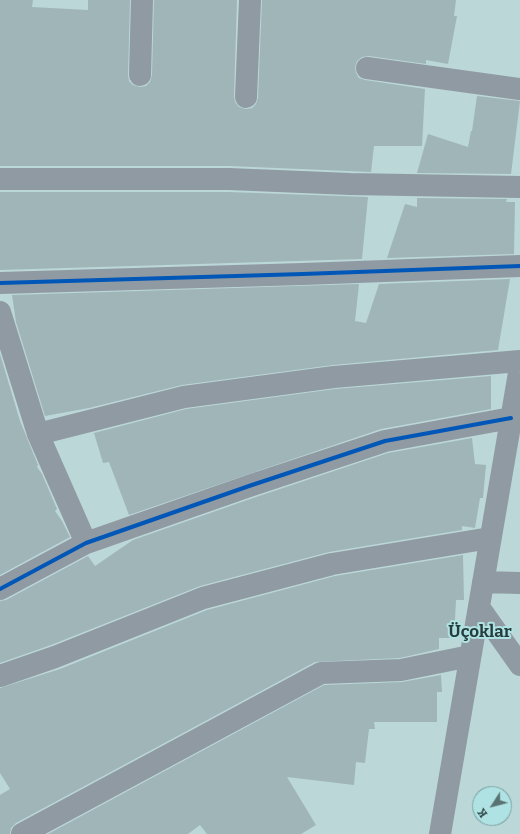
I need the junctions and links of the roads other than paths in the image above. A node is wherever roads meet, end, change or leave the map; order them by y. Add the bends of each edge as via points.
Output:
1 (142, 0) edge
2 (250, 0) edge
3 (367, 68) dead end
4 (140, 75) dead end
5 (520, 90) edge
6 (246, 97) dead end
7 (0, 180) edge
8 (520, 187) edge
9 (520, 266) edge
10 (0, 283) edge
11 (0, 312) edge
12 (5, 344) edge
13 (520, 361) edge
14 (520, 367) edge
15 (514, 424) edge
16 (38, 434) junction
17 (490, 538) junction
18 (86, 543) junction
19 (483, 582) junction
20 (520, 583) edge
21 (0, 590) edge
22 (478, 607) junction
23 (470, 656) junction
24 (520, 665) edge
25 (0, 676) edge
26 (22, 834) edge
27 (440, 834) edge

1 - 4 street
2 - 6 street
3 - 5 street
7 - 8 street via 229,179
9 - 10 street
11 - 12 street
12 - 16 street
13 - 16 street via 334,377 184,397
14 - 15 street
15 - 17 street
15 - 18 street via 385,441
16 - 18 street
17 - 19 street
17 - 25 street via 332,564 203,598
18 - 21 street
19 - 20 street
19 - 22 street
22 - 23 street
22 - 24 street
23 - 26 street via 401,670 321,673
23 - 27 street

